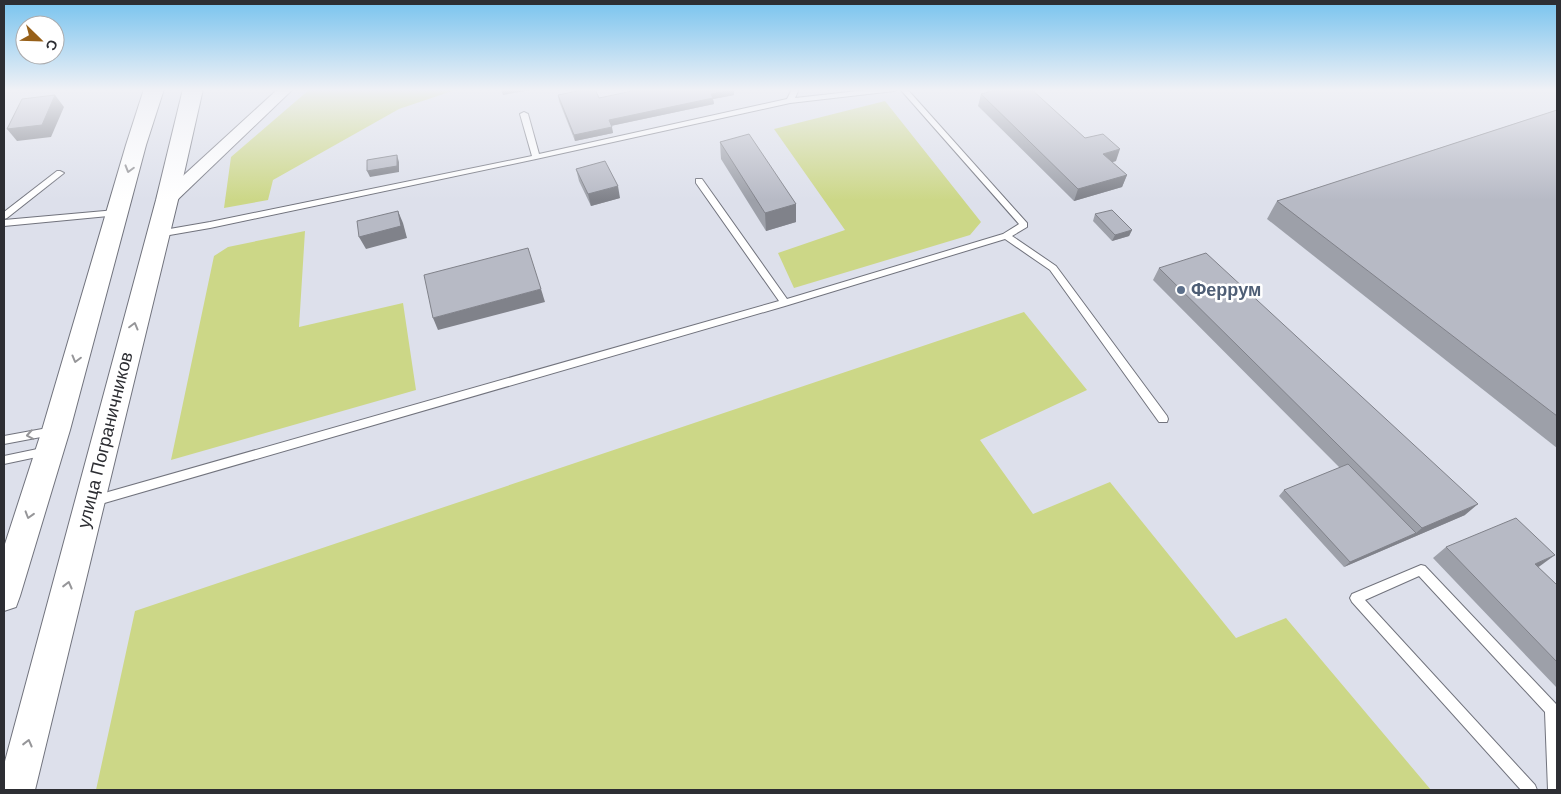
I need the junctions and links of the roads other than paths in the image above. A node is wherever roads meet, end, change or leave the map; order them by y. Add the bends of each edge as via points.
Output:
1 (143, 126) edge
2 (184, 126) edge
3 (245, 126) edge
4 (527, 126) edge
5 (676, 126) edge
6 (936, 126) edge
7 (536, 157) junction
8 (60, 173) dead end
9 (699, 181) dead end
10 (167, 200) junction
11 (116, 213) junction
12 (4, 216) edge
13 (4, 223) edge
14 (158, 234) junction
15 (1006, 236) junction
16 (784, 303) junction
17 (1163, 419) dead end
18 (4, 440) edge
19 (53, 440) junction
20 (4, 460) edge
21 (89, 503) junction
22 (4, 596) edge
23 (16, 790) edge
24 (1530, 790) edge
25 (1555, 790) edge

1 -> 11 main road
2 - 10 main road, улица Пограничников
3 - 10 street
4 - 7 lane
5 - 7 lane
6 - 15 lane via 1024,225
7 - 14 lane
8 - 12 lane
9 - 16 lane
10 - 14 main road, улица Пограничников
11 - 13 lane
11 -> 19 main road
21 -> 14 main road, улица Пограничников
15 - 16 lane
15 - 17 lane via 1053,268
16 - 21 lane
19 -> 18 lane
19 - 20 lane
19 -> 22 main road
23 -> 21 main road, улица Пограничников
24 - 25 lane via 1356,598 1421,570 1551,709

